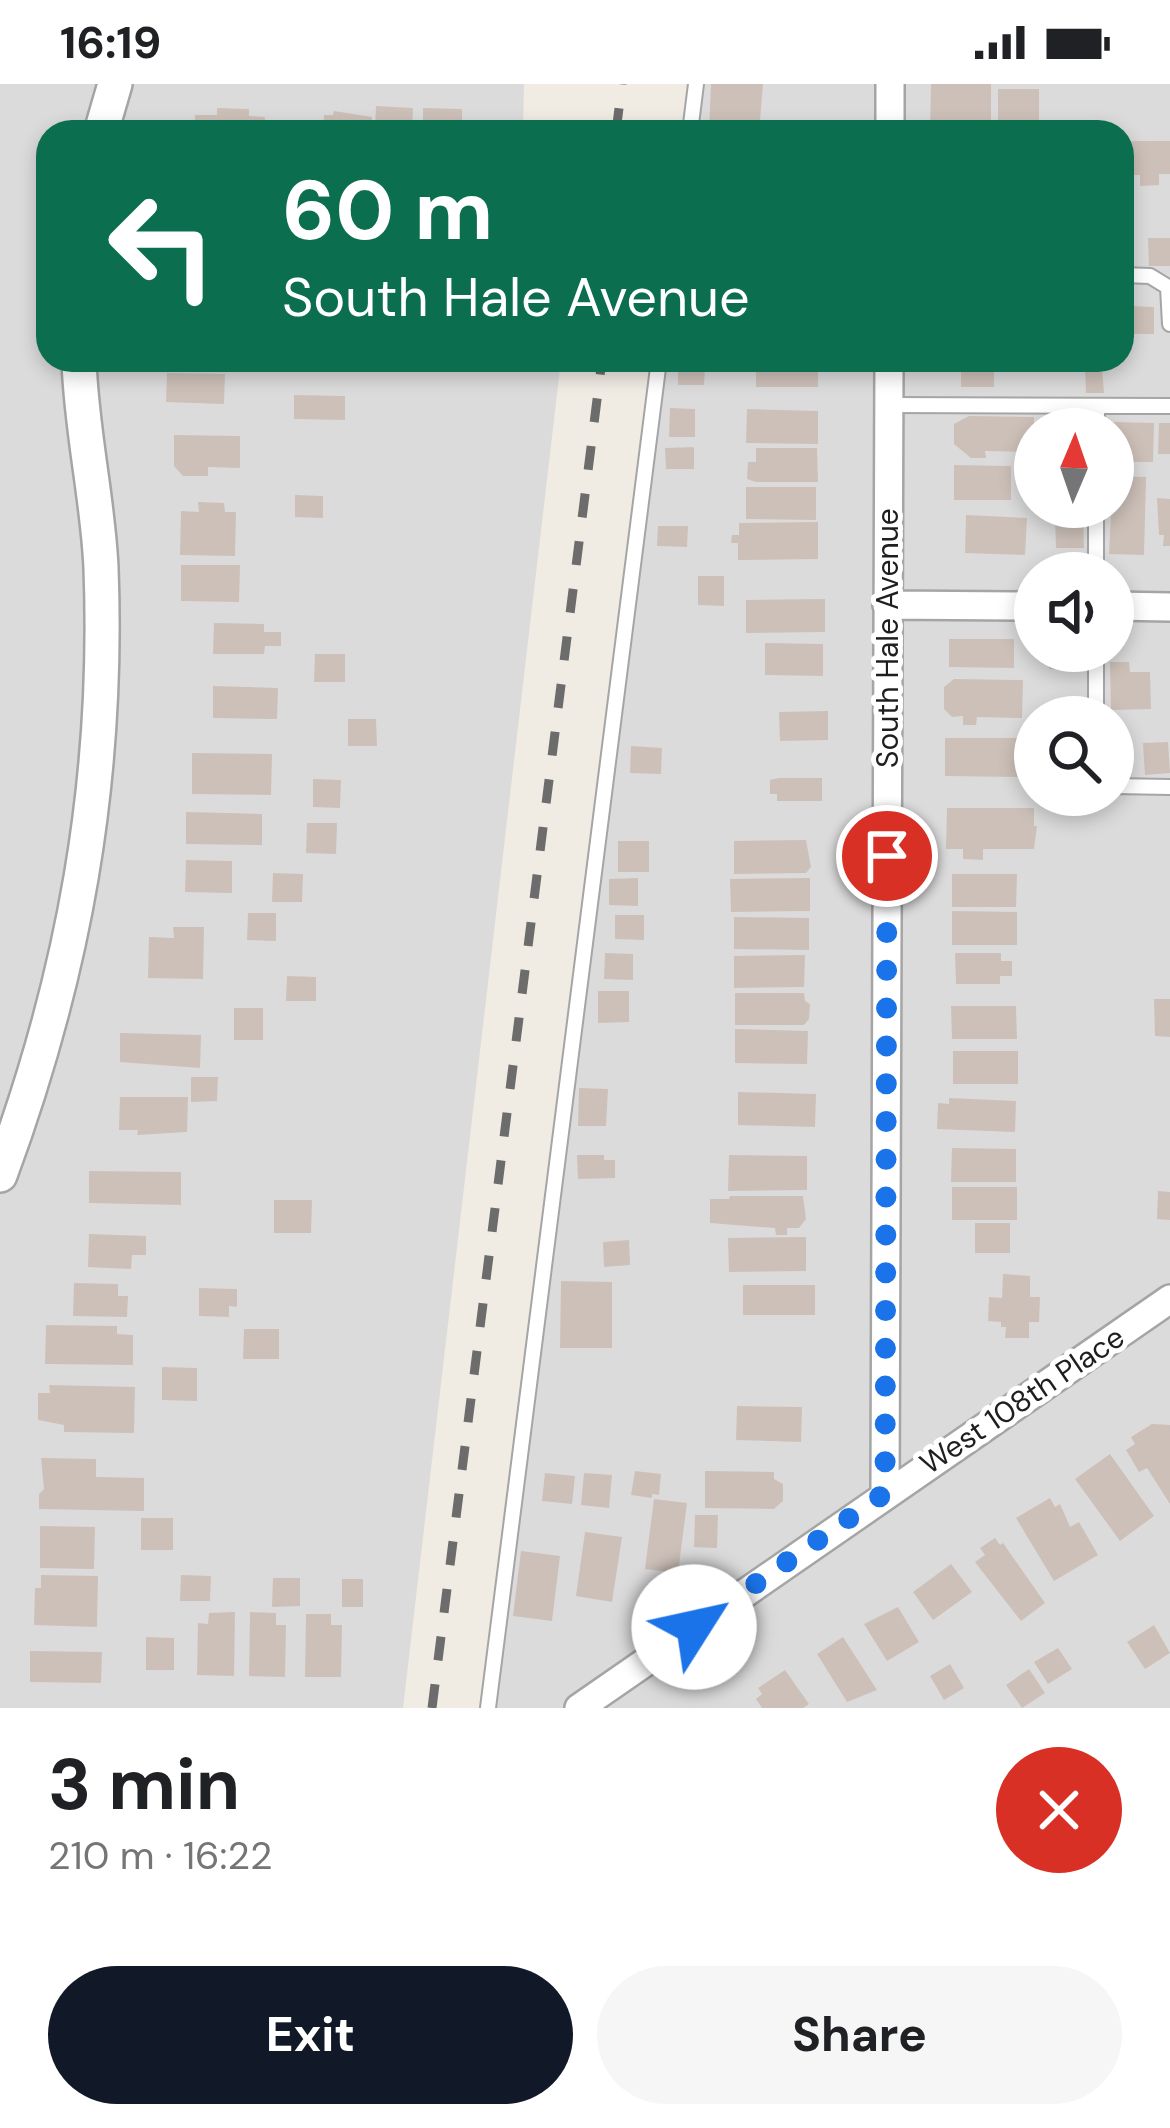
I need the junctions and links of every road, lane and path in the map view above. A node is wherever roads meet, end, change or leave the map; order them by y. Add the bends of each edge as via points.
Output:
1 (115, 84) edge
2 (696, 84) edge
3 (890, 84) edge
4 (104, 120) edge
5 (691, 120) edge
6 (890, 120) edge
7 (1134, 275) edge
8 (1170, 324) edge
9 (80, 372) edge
10 (657, 372) edge
11 (889, 372) edge
12 (888, 405) junction
13 (1097, 406) joint
14 (1170, 406) edge
15 (887, 605) junction
16 (1014, 606) edge
17 (1134, 606) edge
18 (1170, 607) edge
19 (1134, 786) edge
20 (1170, 787) edge
21 (0, 1175) edge
22 (1170, 1299) edge
23 (885, 1493) junction
24 (488, 1708) edge
25 (579, 1708) edge

1 - 4 street
2 - 5 lane
3 - 6 street
7 - 8 lane via 1168,287
9 - 21 street via 100,560 99,750 57,1004
10 - 24 lane
11 - 12 street, South Hale Avenue
12 - 13 lane
12 - 15 street, South Hale Avenue
13 - 14 lane
15 - 16 street
15 - 23 street, South Hale Avenue
17 - 18 street
19 - 20 lane
22 - 23 street, West 108th Place
23 - 25 street, West 108th Place

